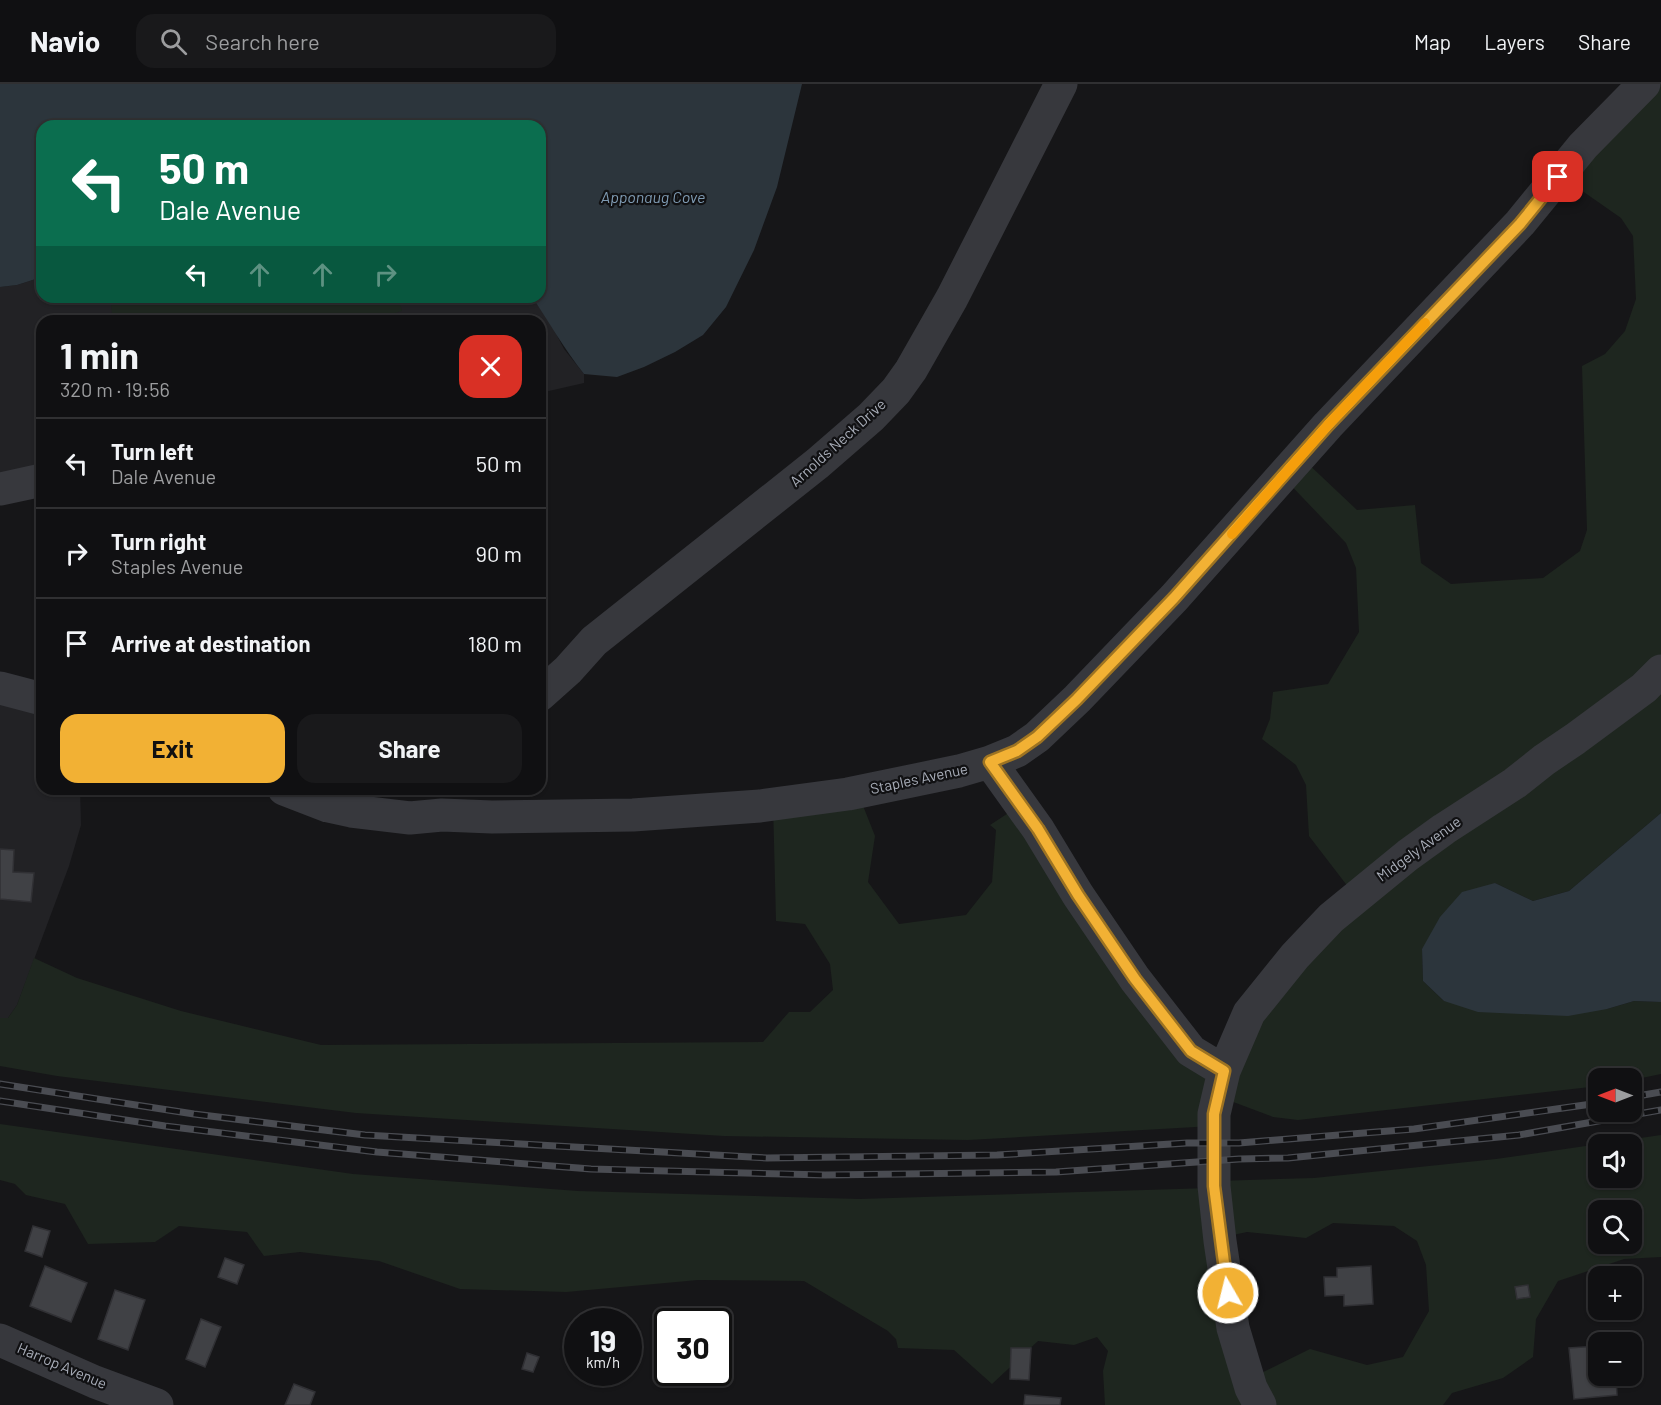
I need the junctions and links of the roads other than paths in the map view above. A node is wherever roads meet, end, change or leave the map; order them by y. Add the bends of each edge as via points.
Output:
1 (1061, 84) edge
2 (1644, 84) edge
3 (36, 481) edge
4 (0, 489) edge
5 (1661, 671) edge
6 (0, 688) edge
7 (546, 690) edge
8 (36, 697) edge
9 (990, 762) junction
10 (300, 795) edge
11 (447, 802) edge
12 (1224, 1071) junction
13 (0, 1340) edge
14 (92, 1394) edge
15 (157, 1405) edge
16 (1260, 1405) edge

1 - 7 street, Arnolds Neck Drive via 961,282 896,390 818,463 594,641
2 - 9 street, Staples Avenue via 1583,146 1520,224 1328,425 1174,598 1077,699 1037,737
3 - 4 street
5 - 12 street, Midgely Avenue via 1575,739 1408,855 1331,918 1250,1013
6 - 8 street
9 - 11 street, Staples Avenue via 848,794 760,806 542,817
9 - 12 street via 1135,979 1191,1051
10 - 11 street via 351,812 411,818
12 - 16 street, Midgely Avenue via 1214,1114 1214,1186 1233,1328
13 - 14 street, Harrop Avenue
14 - 15 street, Harrop Avenue

